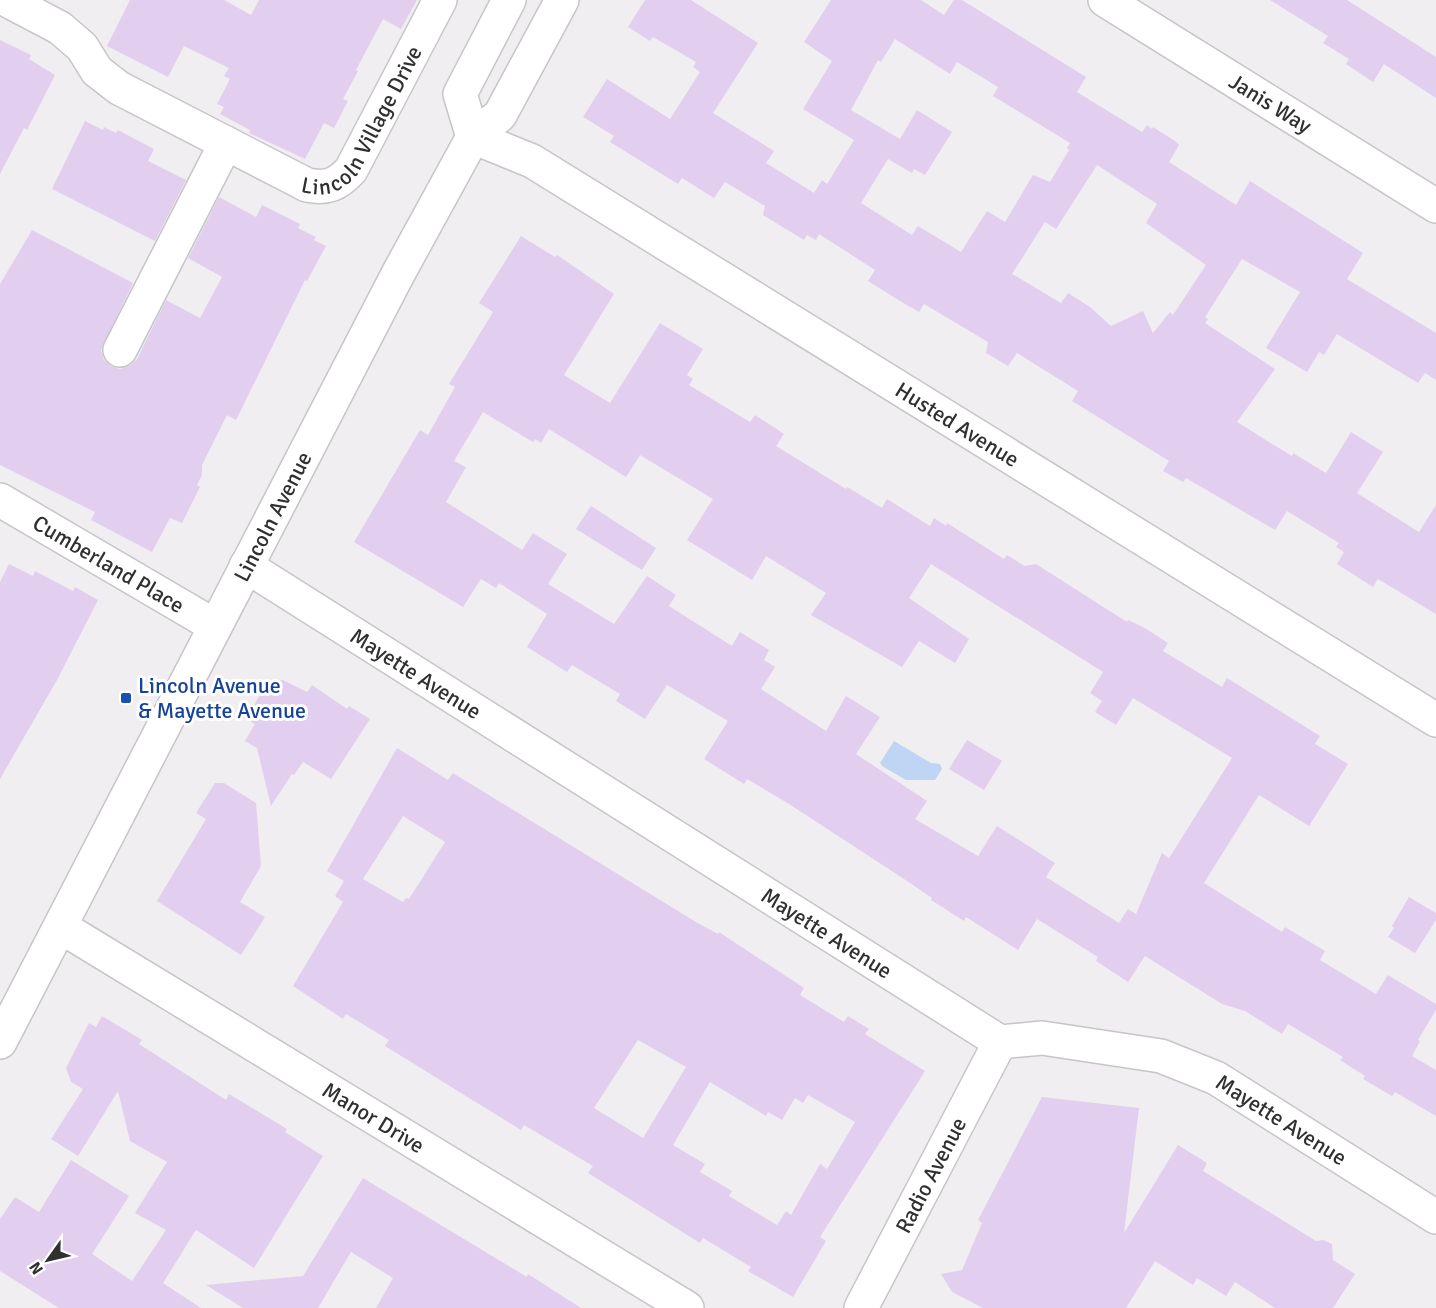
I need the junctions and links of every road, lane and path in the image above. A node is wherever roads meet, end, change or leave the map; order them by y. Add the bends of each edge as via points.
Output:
1 (7, 0) edge
2 (441, 0) edge
3 (509, 0) edge
4 (562, 0) edge
5 (1105, 0) edge
6 (473, 137) junction
7 (226, 143) junction
8 (1436, 206) edge
9 (120, 350) dead end
10 (1, 503) edge
11 (246, 566) junction
12 (215, 626) junction
13 (1436, 720) edge
14 (61, 927) junction
15 (0, 1042) edge
16 (1000, 1042) junction
17 (1436, 1217) edge
18 (687, 1308) edge
19 (861, 1308) edge

1 - 7 street, Lincoln Village Drive via 60,28 81,47 97,71 119,88
2 - 7 street, Lincoln Village Drive via 351,170 340,183 323,188 307,185
3 - 6 street via 460,94
4 - 6 street, Lincoln Avenue via 500,115
5 - 8 street, Janis Way
6 - 11 street, Lincoln Avenue
6 - 13 street, Husted Avenue via 532,161
7 - 9 street
10 - 12 street, Cumberland Place
11 - 12 street, Lincoln Avenue
11 - 16 street, Mayette Avenue
12 - 14 street, Lincoln Avenue
14 - 15 street, Lincoln Avenue
14 - 18 street, Manor Drive
16 - 17 street, Mayette Avenue via 1042,1038 1161,1056 1216,1078
16 - 19 street, Radio Avenue

